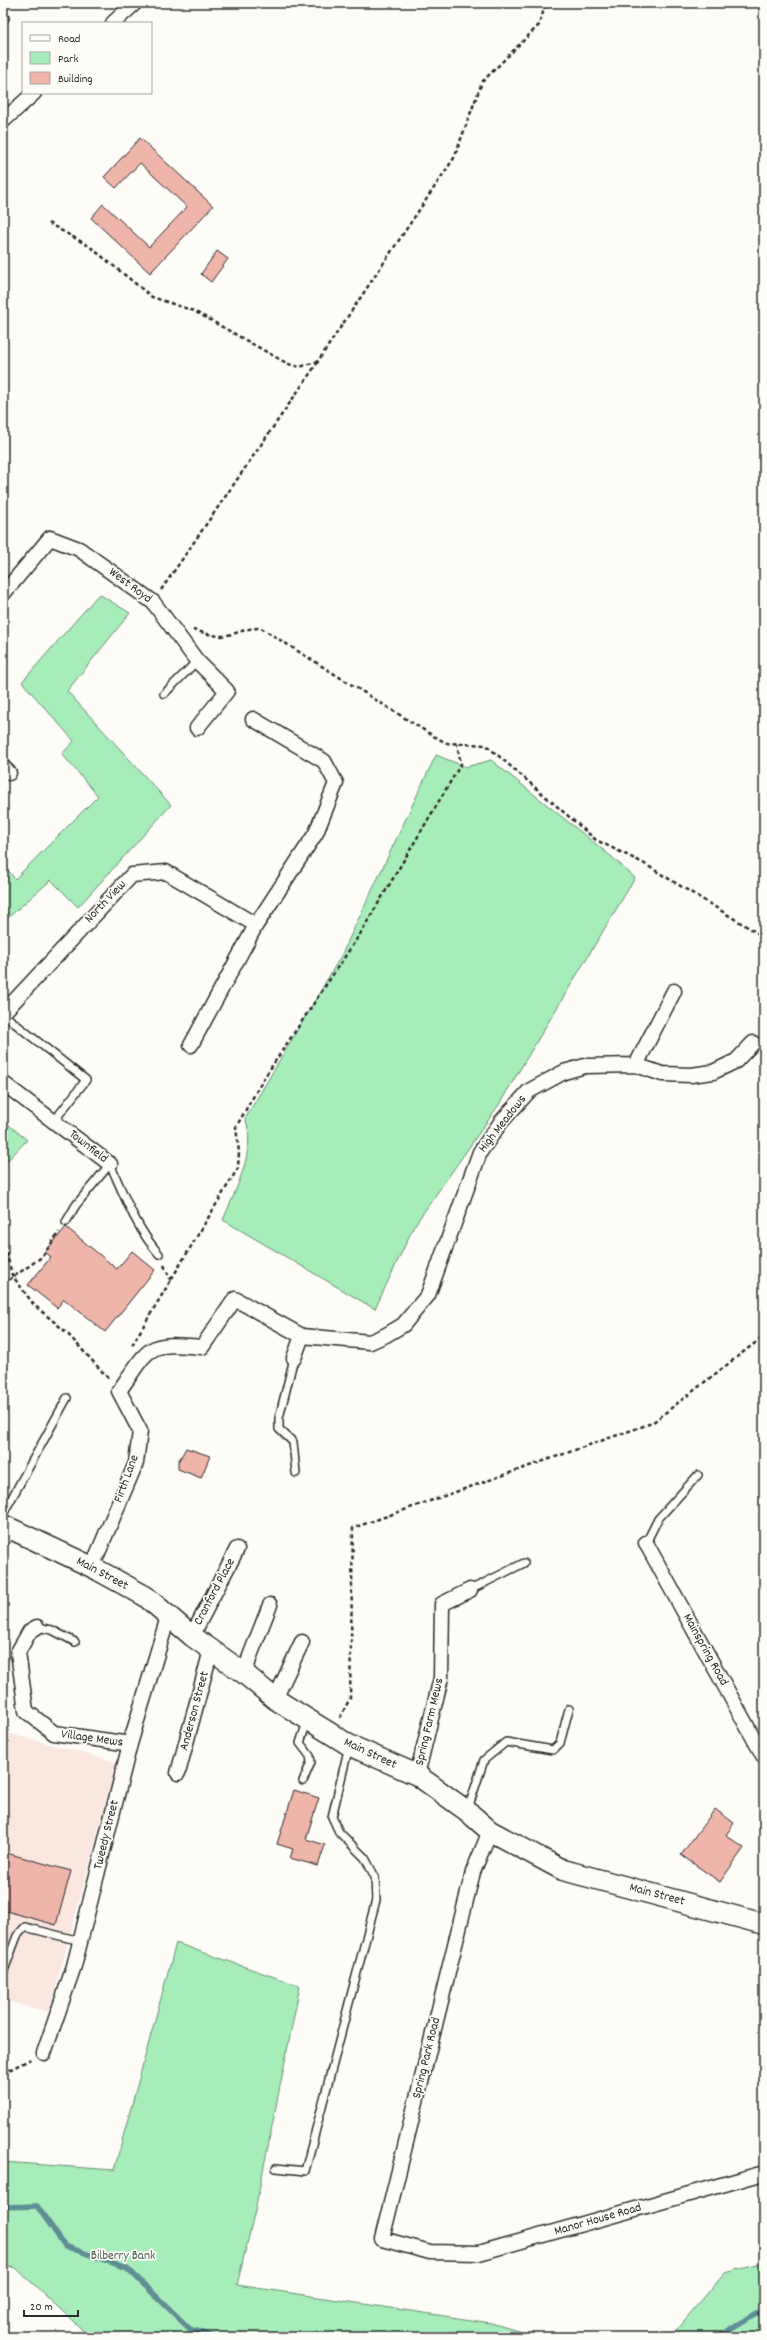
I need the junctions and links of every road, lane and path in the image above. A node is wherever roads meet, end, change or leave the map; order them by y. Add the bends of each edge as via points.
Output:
1 (135, 3) edge
2 (546, 3) edge
3 (114, 22) edge
4 (33, 94) edge
5 (3, 121) edge
6 (48, 223) dead end
7 (318, 361) junction
8 (3, 594) edge
9 (153, 602) junction
10 (171, 625) junction
11 (197, 661) junction
12 (164, 694) dead end
13 (253, 719) dead end
14 (197, 728) dead end
15 (457, 744) junction
16 (256, 924) junction
17 (764, 937) edge
18 (674, 991) dead end
19 (3, 1013) edge
20 (753, 1043) dead end
21 (192, 1045) dead end
22 (636, 1065) junction
23 (3, 1083) edge
24 (54, 1121) junction
25 (110, 1164) junction
26 (66, 1222) joint
27 (3, 1239) edge
28 (159, 1254) joint
29 (12, 1275) junction
30 (171, 1281) junction
31 (3, 1284) edge
32 (302, 1336) junction
33 (764, 1336) edge
34 (129, 1350) dead end
35 (294, 1358) joint
36 (114, 1375) dead end
37 (115, 1386) junction
38 (67, 1398) dead end
39 (296, 1473) dead end
40 (698, 1476) dead end
41 (5, 1527) edge
42 (646, 1542) joint
43 (237, 1549) dead end
44 (524, 1563) dead end
45 (92, 1567) junction
46 (470, 1590) joint
47 (270, 1605) dead end
48 (168, 1617) junction
49 (37, 1628) joint
50 (192, 1636) junction
51 (74, 1642) dead end
52 (302, 1642) dead end
53 (211, 1650) junction
54 (245, 1674) junction
55 (275, 1699) junction
56 (569, 1709) dead end
57 (308, 1720) junction
58 (332, 1734) junction
59 (130, 1744) junction
60 (349, 1745) junction
61 (764, 1757) edge
62 (178, 1773) dead end
63 (417, 1775) junction
64 (303, 1781) dead end
65 (467, 1811) junction
66 (490, 1831) junction
67 (763, 1920) edge
68 (80, 1941) junction
69 (3, 1973) edge
70 (44, 2053) joint
71 (3, 2073) edge
72 (276, 2168) dead end
73 (764, 2173) edge
74 (430, 2252) joint

1 - 3 street
2 - 7 path via 539,25 482,82 454,158
4 - 5 street
6 - 7 path via 89,246 152,297 194,311 288,364 300,367
7 - 9 path
8 - 9 street, West Royd via 50,538 79,549
9 - 10 street, West Royd
10 - 11 street, West Royd
10 - 15 path via 219,636 261,628 435,737 447,743
11 - 12 lane
11 - 14 street, West Royd via 227,691
13 - 16 street via 324,761 336,783 316,834
15 - 17 path via 486,745 596,840 643,863
15 - 30 path via 461,764 360,934 264,1078 236,1127 238,1168
16 - 19 street, North View via 166,872 132,875
16 - 21 street
18 - 22 street
19 - 24 lane via 86,1080
20 - 22 street, High Meadows via 736,1061 713,1072 691,1075 662,1074
22 - 32 street, High Meadows via 585,1066 564,1072 529,1091 501,1122 480,1152 428,1295 403,1325 370,1342
23 - 24 street, Townfield
24 - 25 street, Townfield
25 - 26 lane via 76,1205
25 - 28 lane, Townfield via 128,1207 148,1241
26 - 29 path via 42,1257
27 - 29 path
28 - 30 path
29 - 31 path
29 - 37 path via 34,1305 65,1331
30 - 34 path
32 - 35 street
32 - 37 street via 235,1299 202,1347 166,1344 151,1348
33 - 58 path via 652,1423 352,1528 350,1698
35 - 39 lane via 279,1418 279,1429 293,1442
36 - 37 path
37 - 45 street, Firth Lane via 140,1431 136,1463
38 - 41 lane
40 - 42 lane via 658,1519
41 - 45 street, Main Street
42 - 61 street, Mainspring Road
43 - 50 street, Cranford Place
44 - 46 lane
45 - 48 street, Main Street via 145,1596
46 - 63 street, Spring Farm Mews via 442,1604 441,1678
47 - 54 street
48 - 50 street, Main Street
48 - 59 street, Tweedy Street
49 - 51 lane via 52,1630
49 - 59 street, Village Mews via 30,1631 18,1652 26,1712 54,1733
50 - 53 street, Main Street
52 - 55 street
53 - 54 street, Main Street
53 - 62 street, Anderson Street
54 - 55 street, Main Street
55 - 57 street, Main Street
56 - 65 lane via 560,1743 553,1750 506,1742 484,1760
57 - 58 street, Main Street
57 - 64 lane via 300,1743 310,1756 311,1762
58 - 60 street, Main Street
59 - 68 street, Tweedy Street
60 - 63 street, Main Street
60 - 72 lane via 332,1817 339,1832 365,1858 375,1877 376,1900 305,2171
63 - 65 street, Main Street
65 - 66 street, Main Street
66 - 67 street, Main Street via 564,1870
66 - 74 street, Spring Park Road via 473,1872 382,2239
68 - 69 lane via 25,1927 17,1936
68 - 70 street, Tweedy Street
70 - 71 path
73 - 74 street, Manor House Road via 479,2254

